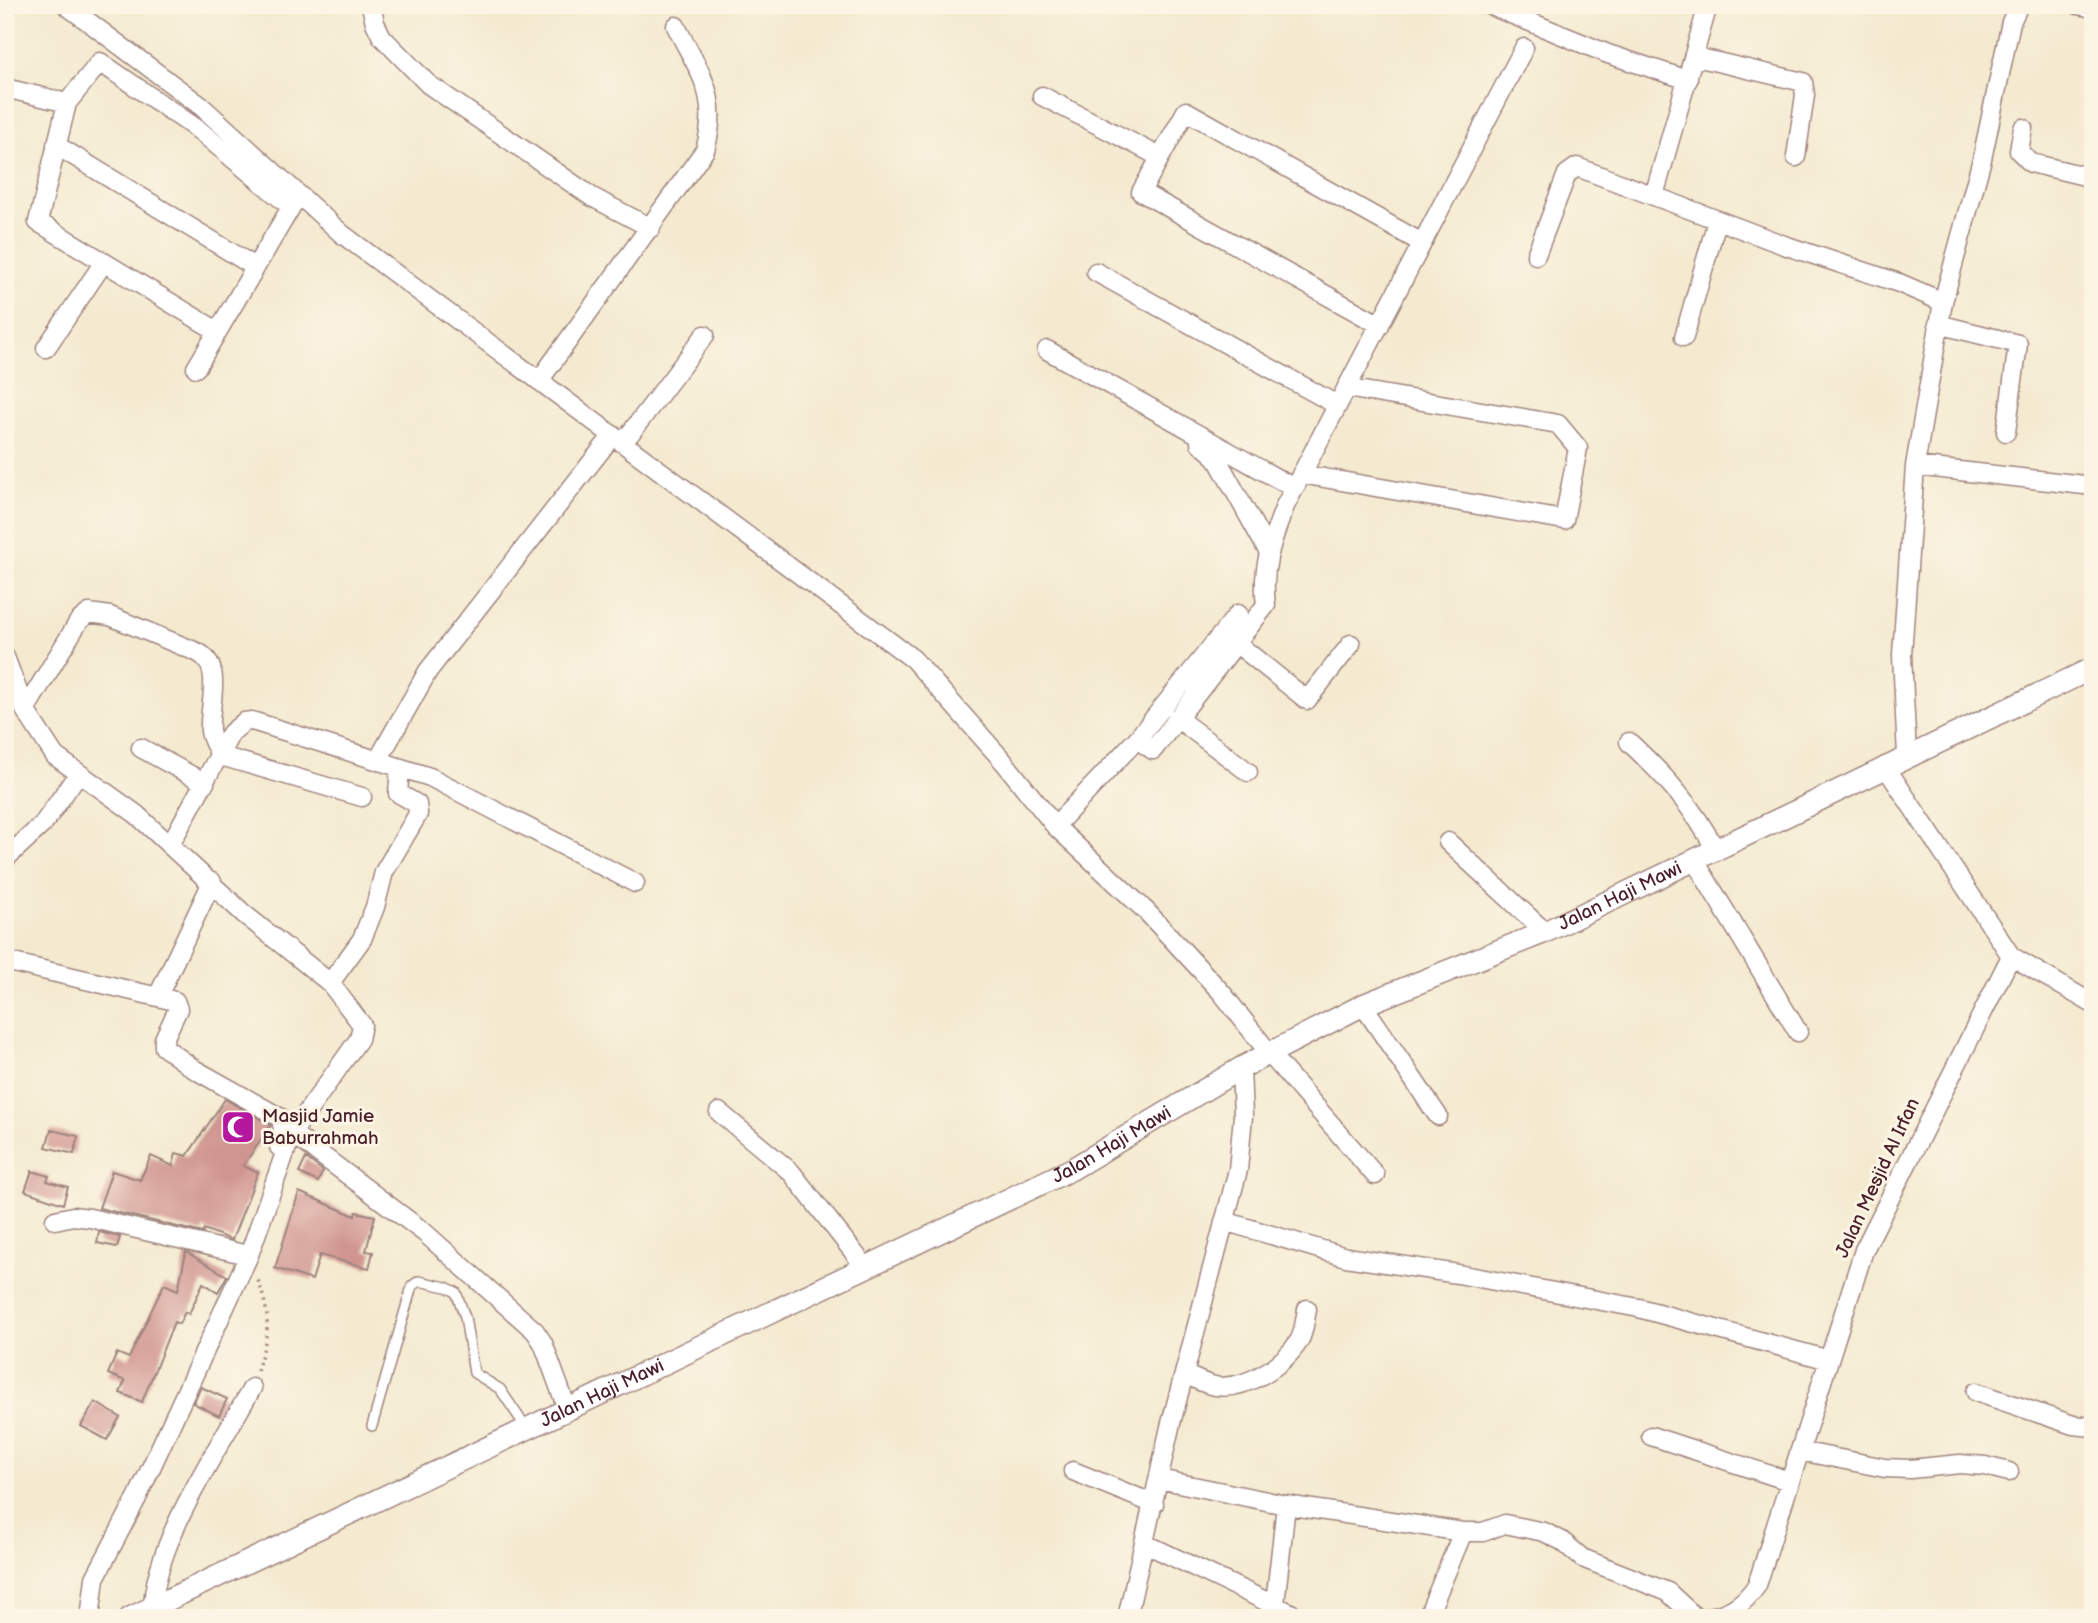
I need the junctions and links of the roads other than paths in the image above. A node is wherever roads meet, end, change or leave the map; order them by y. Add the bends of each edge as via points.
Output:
1 (66, 5) edge
2 (371, 5) edge
3 (1489, 5) edge
4 (1708, 5) edge
5 (2019, 5) edge
6 (2078, 5) edge
7 (2093, 8) edge
8 (676, 26) dead end
9 (1524, 48) dead end
10 (1696, 57) junction
11 (1688, 80) junction
12 (5, 88) edge
13 (1042, 96) dead end
14 (67, 103) junction
15 (2023, 128) dead end
16 (56, 145) junction
17 (1160, 157) junction
18 (1796, 157) dead end
19 (2093, 178) edge
20 (1654, 196) junction
21 (294, 201) junction
22 (1717, 221) junction
23 (651, 228) junction
24 (1422, 243) junction
25 (1536, 255) dead end
26 (104, 262) junction
27 (255, 267) junction
28 (1096, 272) dead end
29 (1942, 302) junction
30 (1938, 324) junction
31 (1380, 325) junction
32 (217, 331) junction
33 (705, 334) dead end
34 (1684, 337) dead end
35 (46, 348) dead end
36 (1047, 350) dead end
37 (196, 368) dead end
38 (539, 381) junction
39 (1346, 388) junction
40 (1337, 405) junction
41 (1179, 424) junction
42 (2006, 432) dead end
43 (618, 439) junction
44 (1915, 466) junction
45 (1298, 481) junction
46 (2093, 486) edge
47 (1268, 551) junction
48 (1238, 614) dead end
49 (1236, 643) junction
50 (1352, 644) dead end
51 (5, 657) edge
52 (2093, 668) edge
53 (25, 710) junction
54 (1177, 718) junction
55 (1137, 739) junction
56 (1629, 742) dead end
57 (141, 748) dead end
58 (221, 756) junction
59 (1907, 756) junction
60 (378, 760) junction
61 (1885, 766) junction
62 (400, 768) junction
63 (1248, 772) dead end
64 (78, 774) junction
65 (205, 783) junction
66 (362, 797) dead end
67 (1055, 827) junction
68 (1448, 842) dead end
69 (170, 845) junction
70 (1716, 851) junction
71 (5, 859) edge
72 (1695, 861) junction
73 (212, 882) junction
74 (635, 883) dead end
75 (1545, 932) junction
76 (2011, 956) junction
77 (5, 961) edge
78 (330, 983) junction
79 (158, 996) junction
80 (1363, 1004) junction
81 (2093, 1004) edge
82 (1798, 1032) dead end
83 (1269, 1053) junction
84 (1241, 1068) junction
85 (719, 1111) dead end
86 (1438, 1116) dead end
87 (292, 1133) junction
88 (1375, 1175) dead end
89 (55, 1220) dead end
90 (1224, 1221) junction
91 (244, 1254) junction
92 (866, 1268) junction
93 (1307, 1310) dead end
94 (1829, 1360) junction
95 (1184, 1374) junction
96 (252, 1388) road end
97 (1976, 1392) dead end
98 (568, 1411) junction
99 (372, 1426) dead end
100 (2093, 1427) edge
101 (528, 1430) junction
102 (1651, 1436) dead end
103 (1800, 1451) junction
104 (1073, 1471) dead end
105 (2009, 1472) dead end
106 (1158, 1479) junction
107 (1789, 1481) junction
108 (1154, 1504) junction
109 (1286, 1505) junction
110 (1463, 1532) junction
111 (1144, 1542) junction
112 (1275, 1604) junction
113 (153, 1609) junction
114 (89, 1618) edge
115 (130, 1618) edge
116 (1127, 1618) edge
117 (1301, 1618) edge
118 (1427, 1618) edge
119 (1696, 1618) edge
120 (1706, 1618) edge

1 - 21 street via 201,106
2 - 23 street via 382,37 428,84 592,197
3 - 11 street via 1608,54
4 - 10 street
5 - 29 street
6 - 7 street
8 - 23 street via 710,96 712,122 705,150
9 - 24 street
10 - 11 street
10 - 18 street via 1803,82
11 - 20 street
12 - 14 street
13 - 17 street
14 - 16 street
14 - 21 street via 100,62
15 - 19 street via 2019,151 2027,161
16 - 26 street via 38,222
16 - 27 street
17 - 24 street via 1186,111
17 - 31 street via 1140,192
20 - 22 street
20 - 25 street via 1577,167 1571,169
21 - 27 street
21 - 38 street
22 - 29 street
22 - 34 street
23 - 38 street
24 - 31 street
26 - 32 street
26 - 35 street
27 - 32 street
28 - 40 street
29 - 30 street
30 - 42 street via 2018,344
30 - 44 street
31 - 39 street
32 - 37 street
33 - 43 street
36 - 41 street
38 - 43 street
39 - 40 street
39 - 45 street via 1559,424 1578,448 1564,520
40 - 45 street
41 - 45 street
41 - 47 street via 1216,457
43 - 60 street via 428,671
43 - 67 street via 913,659
44 - 46 street
44 - 59 street via 1902,656
45 - 47 street
47 - 49 street via 1263,581 1266,605
48 - 55 street
49 - 50 street via 1307,700
49 - 54 street
51 - 53 street
52 - 59 street, Jalan Haji Mawi
53 - 58 street via 69,632 89,613 110,616 209,661 213,673 210,732
53 - 64 street via 55,757
54 - 55 street via 1153,750
54 - 63 street
55 - 67 street
56 - 70 street via 1679,792
57 - 65 street
58 - 60 street via 231,733 252,721
58 - 65 street
58 - 66 street
59 - 61 street, Jalan Haji Mawi
60 - 62 street
61 - 70 street, Jalan Haji Mawi
61 - 76 street
62 - 74 street via 458,789
62 - 78 street via 398,793 416,804 418,814 384,872 362,939
64 - 69 street via 136,814
64 - 71 street via 43,824
65 - 69 street
67 - 83 street via 1147,912 1222,993
68 - 75 street
69 - 73 street
70 - 72 street, Jalan Haji Mawi
72 - 75 street, Jalan Haji Mawi
72 - 82 street
73 - 78 street via 244,914
73 - 79 street
75 - 80 street, Jalan Haji Mawi
76 - 81 street
76 - 94 street, Jalan Mesjid Al Irfan via 1869,1238
77 - 79 street
78 - 87 street via 361,1021 362,1030
79 - 91 street via 178,1003 164,1039 167,1051 281,1118 280,1144
80 - 83 street, Jalan Haji Mawi
80 - 86 street
83 - 84 street, Jalan Haji Mawi
83 - 88 street
84 - 90 street via 1238,1170
84 - 92 street, Jalan Haji Mawi via 1072,1169
85 - 92 street via 791,1172
87 - 91 street
87 - 98 street via 425,1233 535,1331
89 - 91 street via 81,1216
90 - 94 street via 1346,1257 1639,1308
90 - 95 street
91 - 114 street via 137,1498 94,1578
92 - 98 street, Jalan Haji Mawi
93 - 95 street via 1300,1339 1283,1361 1270,1369 1218,1387
94 - 103 street, Jalan Mesjid Al Irfan
95 - 106 street
96 - 113 street via 183,1514 155,1580
97 - 100 street via 2073,1425
98 - 101 street, Jalan Haji Mawi
99 - 101 lane via 412,1286 419,1281 456,1292 474,1373 500,1389
101 - 113 street, Jalan Haji Mawi
102 - 107 street
103 - 105 street via 1885,1468 1960,1464
103 - 107 street, Jalan Mesjid Al Irfan
104 - 108 street
106 - 108 street
106 - 109 street
107 - 120 street, Jalan Mesjid Al Irfan via 1757,1585 1732,1611
108 - 111 street
109 - 110 street
109 - 112 street
110 - 118 street
110 - 119 street via 1483,1532 1504,1524 1544,1532 1581,1558 1668,1592
111 - 112 street
111 - 116 street
112 - 117 street
113 - 115 street, Jalan Haji Mawi

